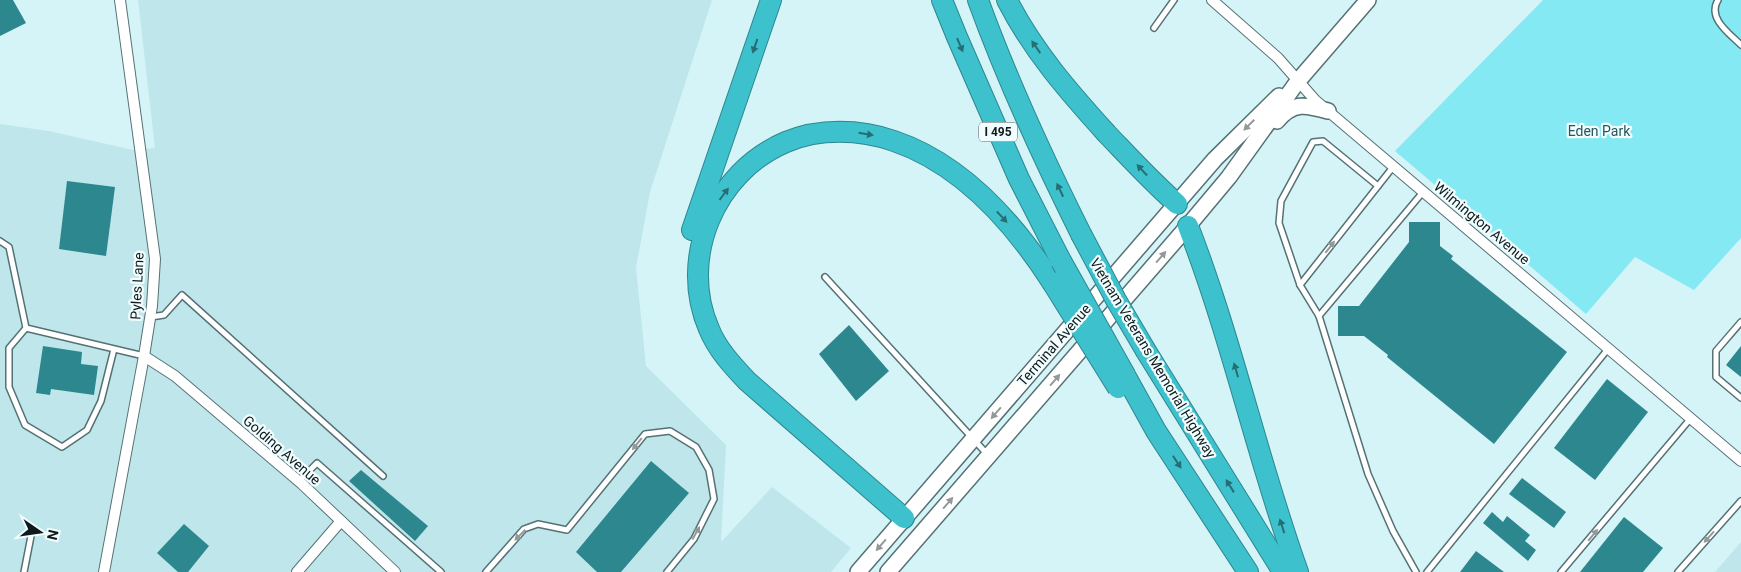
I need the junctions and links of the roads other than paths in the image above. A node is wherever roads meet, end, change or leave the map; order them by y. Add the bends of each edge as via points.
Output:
1 (120, 0) edge
2 (770, 0) edge
3 (942, 0) edge
4 (978, 0) edge
5 (1007, 0) edge
6 (1174, 0) edge
7 (1212, 0) edge
8 (1368, 0) edge
9 (1718, 0) edge
10 (1154, 28) dead end
11 (1741, 45) edge
12 (1298, 81) junction
13 (1328, 111) junction
14 (1394, 166) junction
15 (1229, 177) junction
16 (1378, 186) junction
17 (1423, 192) junction
18 (1177, 204) junction
19 (1188, 226) junction
20 (0, 241) edge
21 (825, 277) dead end
22 (1300, 285) junction
23 (1318, 316) junction
24 (150, 317) junction
25 (1741, 322) edge
26 (26, 328) junction
27 (1608, 348) junction
28 (114, 349) junction
29 (144, 356) junction
30 (1122, 382) junction
31 (1741, 398) edge
32 (1690, 418) junction
33 (973, 439) junction
34 (989, 456) junction
35 (1741, 461) edge
36 (384, 476) dead end
37 (299, 482) junction
38 (1741, 501) edge
39 (341, 521) junction
40 (900, 523) junction
41 (32, 531) dead end
42 (916, 540) junction
43 (24, 572) edge
44 (104, 572) edge
45 (297, 572) edge
46 (395, 572) edge
47 (441, 572) edge
48 (486, 572) edge
49 (667, 572) edge
50 (858, 572) edge
51 (888, 572) edge
52 (1248, 572) edge
53 (1283, 572) edge
54 (1298, 572) edge
55 (1416, 572) edge
56 (1427, 572) edge
57 (1562, 572) edge
58 (1678, 572) edge

1 - 24 street, Pyles Lane via 155,259
2 -> 40 highway via 691,234 685,275 690,311 702,343 727,378
3 -> 30 highway, I 495, bridge via 1019,179
53 -> 4 highway, Vietnam Veterans Memorial Highway / I 495, bridge via 1116,300 1035,138
18 -> 5 highway via 1064,86 1021,27
6 - 10 lane
7 - 12 street, Wilmington Avenue via 1278,58
8 - 12 main road, Terminal Avenue
9 - 11 lane via 1714,13 1719,23
12 - 13 street, Wilmington Avenue
12 - 15 main road, Terminal Avenue
12 -> 18 main road, Terminal Avenue via 1275,98 1215,159
13 - 14 street, Wilmington Avenue
13 - 15 main road via 1308,105 1284,113
14 - 16 lane
14 - 17 street, Wilmington Avenue
15 - 19 main road, Terminal Avenue
22 -> 16 lane
16 - 22 lane via 1323,141 1314,142 1281,201 1279,215
17 - 23 lane
17 - 27 street, Wilmington Avenue
18 - 19 main road
18 -> 33 main road, Terminal Avenue
34 -> 19 main road, Terminal Avenue
54 -> 19 highway via 1234,361
20 - 26 lane via 9,248
21 - 33 lane
22 - 23 lane
23 - 55 lane via 1368,474 1393,531
24 - 29 street, Pyles Lane
24 - 36 lane via 164,315 182,295
25 - 31 lane via 1716,351 1716,377
26 - 28 lane
26 - 28 lane via 9,348 9,387 25,425 62,447 87,430 101,401
27 - 32 street, Wilmington Avenue
27 - 56 lane
28 - 29 lane
29 - 37 street, Golding Avenue via 175,376
29 - 44 street, Pyles Lane
40 -> 30 highway, bridge via 730,362 714,341 702,311 699,252 710,216 733,183 764,154 786,142 813,134 854,133 880,137 918,151 943,165 968,183 1012,228
30 -> 52 highway, I 495
32 - 35 street, Wilmington Avenue
57 -> 32 lane
33 - 34 lane
33 - 40 main road, Terminal Avenue
42 -> 34 main road, Terminal Avenue
37 - 39 street, Golding Avenue
37 - 47 lane via 317,463
38 -> 58 lane
39 - 45 street
39 - 46 street, Golding Avenue
40 - 42 main road
40 -> 50 main road, Terminal Avenue
41 - 43 lane
42 - 51 main road, Terminal Avenue
49 -> 48 lane via 694,539 714,499 709,470 696,446 670,431 646,434 567,530 538,524 524,529

